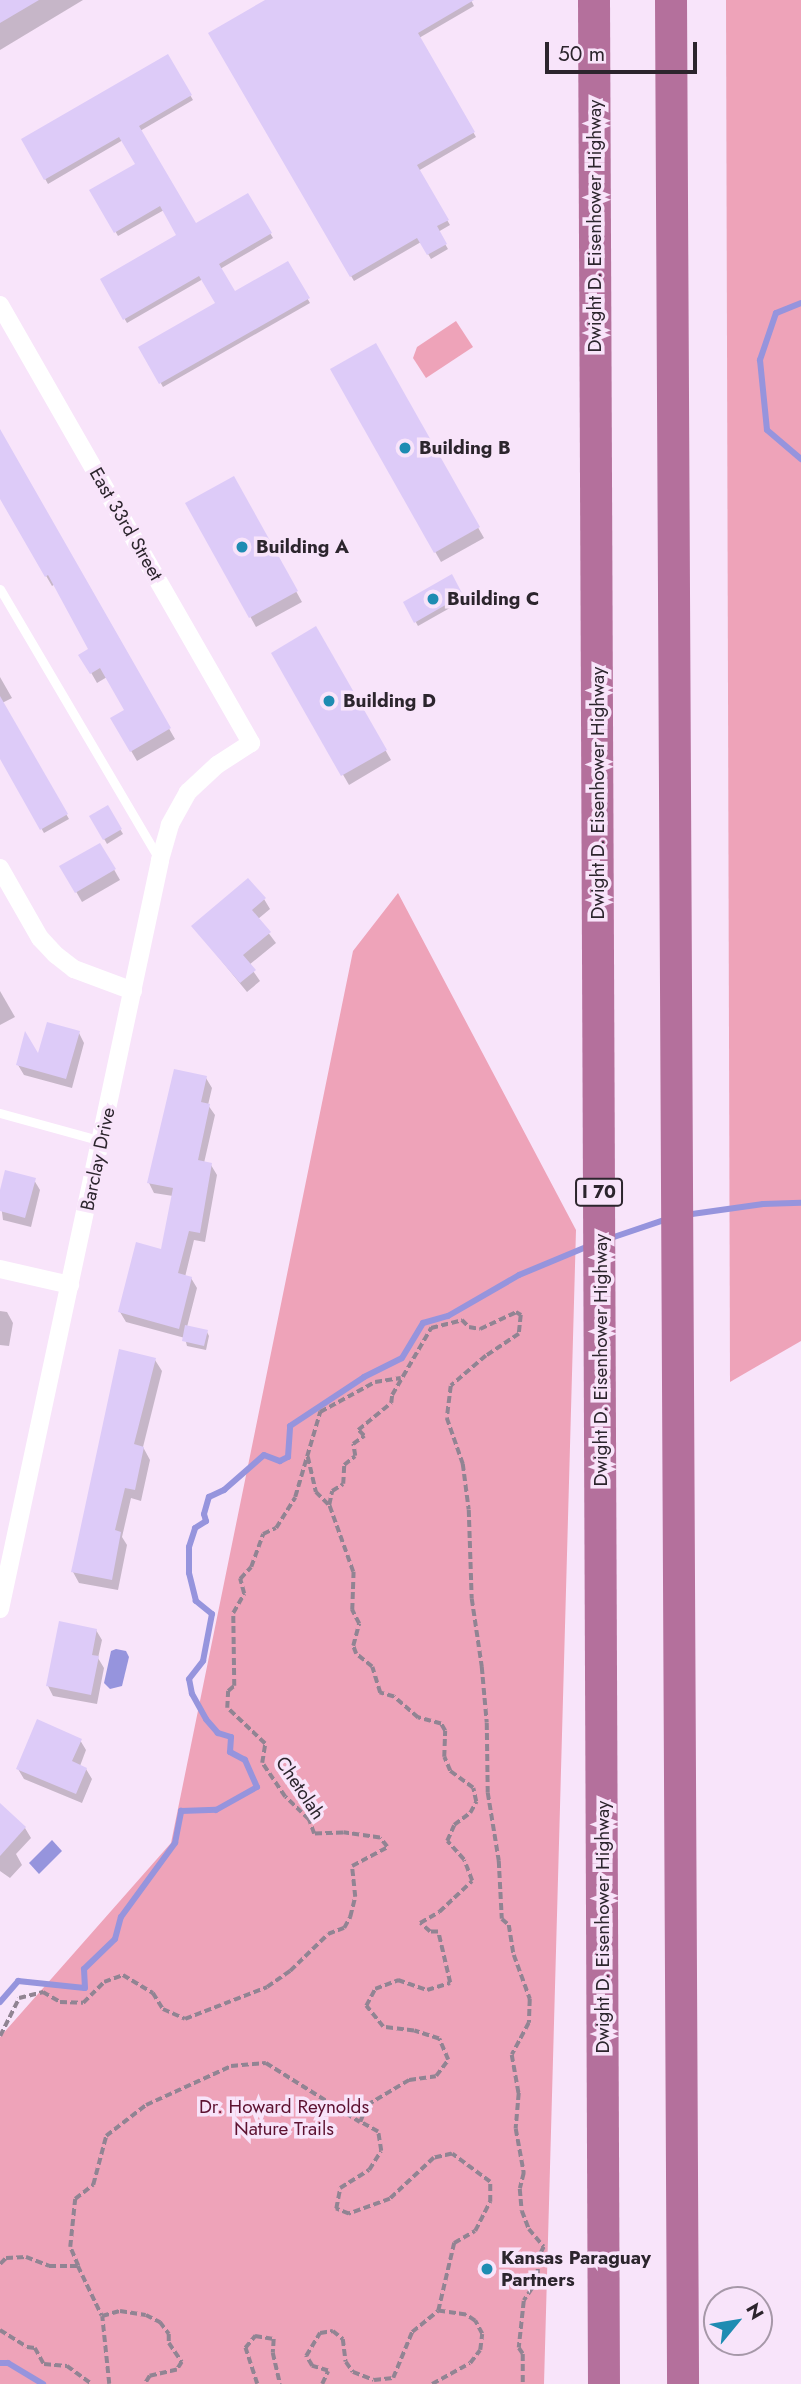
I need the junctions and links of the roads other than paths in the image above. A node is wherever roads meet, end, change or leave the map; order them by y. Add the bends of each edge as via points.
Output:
1 (594, 0) edge
2 (671, 0) edge
3 (0, 305) edge
4 (0, 589) edge
5 (251, 743) joint
6 (160, 861) junction
7 (0, 868) edge
8 (133, 991) junction
9 (0, 1113) edge
10 (102, 1140) junction
11 (0, 1269) edge
12 (70, 1285) junction
13 (0, 1609) edge
14 (604, 2384) edge
15 (683, 2384) edge

1 - 14 highway, Dwight D. Eisenhower Highway / I 70
2 - 15 highway
3 - 5 street, East 33rd Street
4 - 6 lane
5 - 6 street, Barclay Drive via 217,765 188,792 170,825
6 - 8 street, Barclay Drive
7 - 8 street via 40,938 56,955 74,969
8 - 10 street, Barclay Drive
9 - 10 lane
10 - 12 street, Barclay Drive
11 - 12 street
12 - 13 street, Barclay Drive

